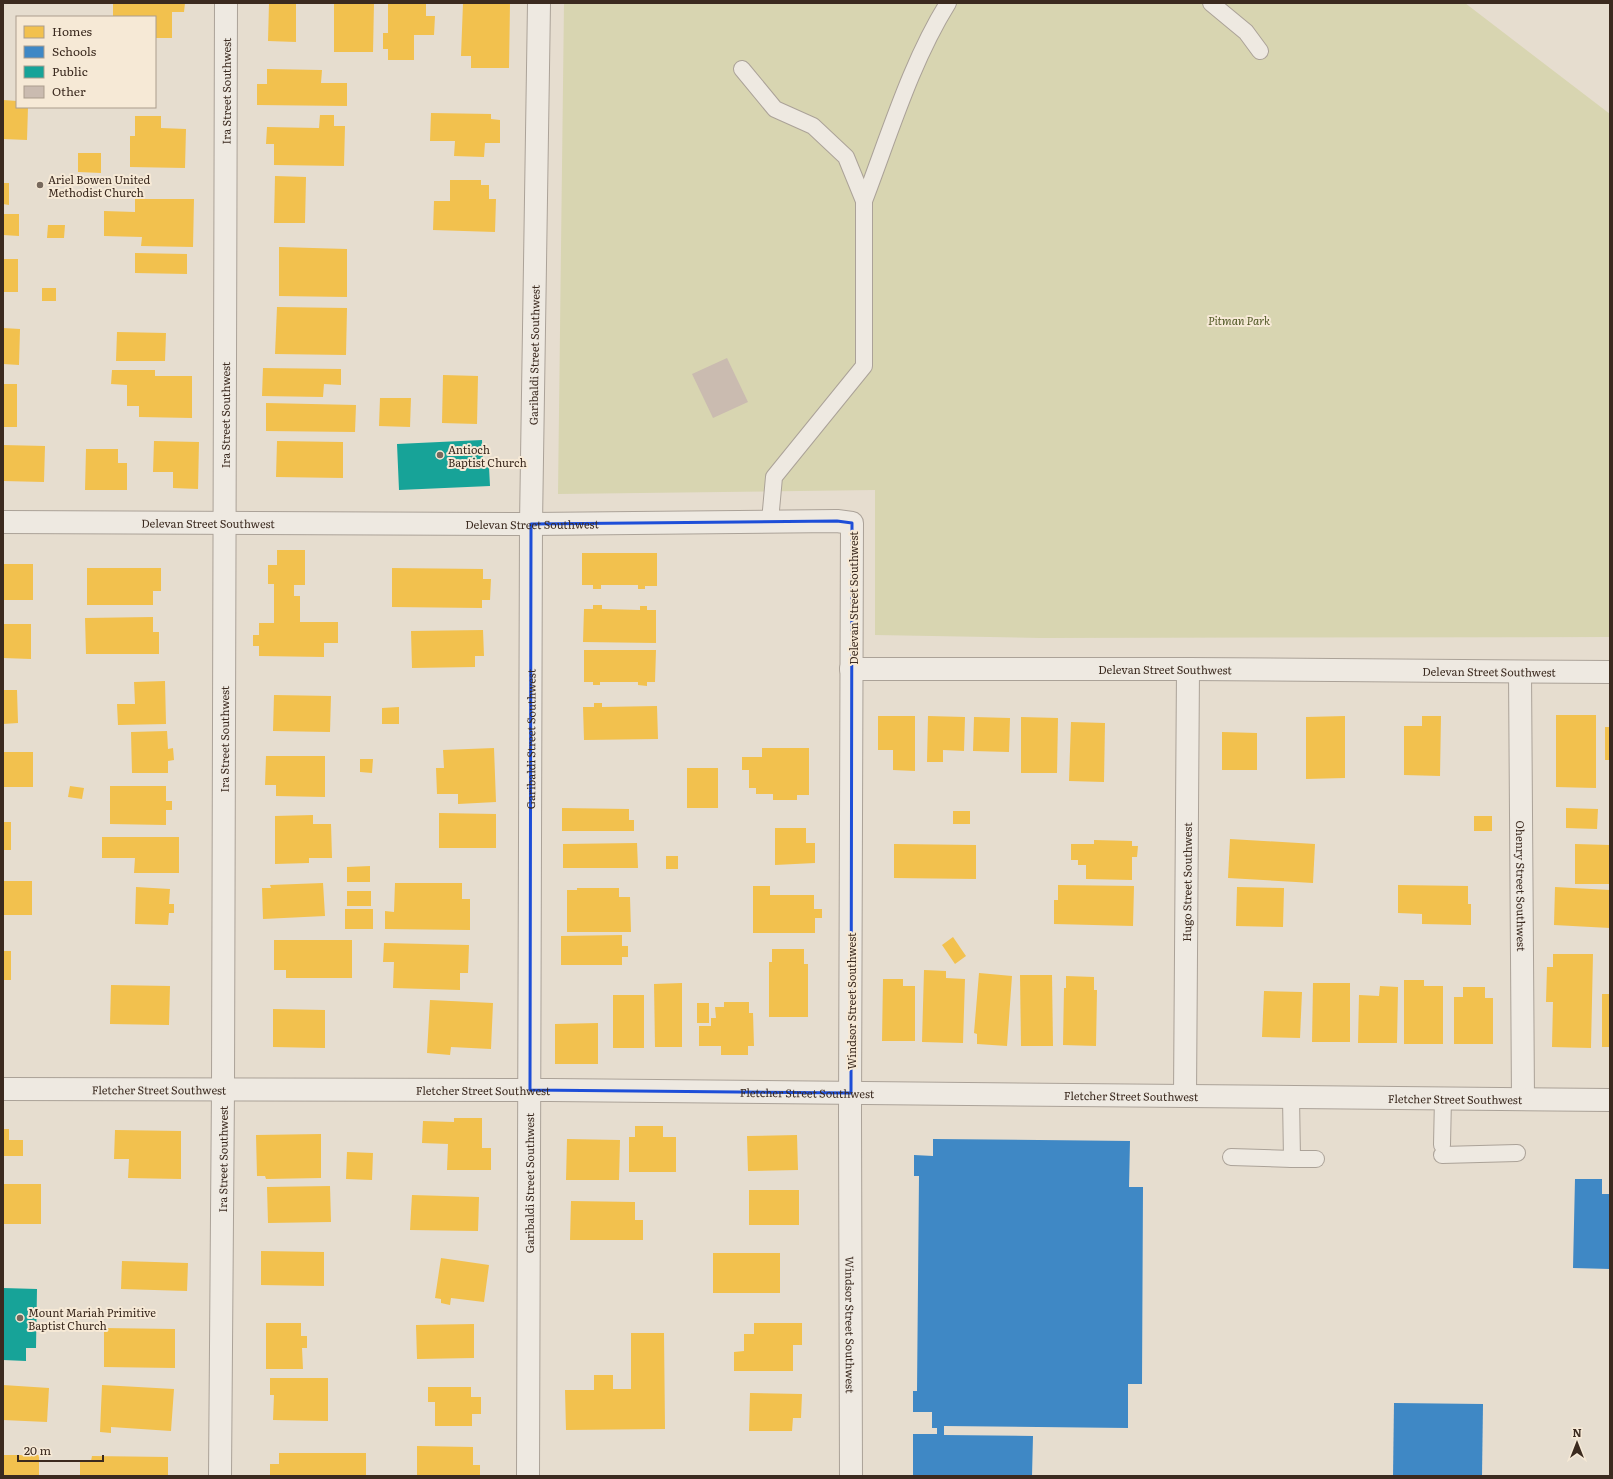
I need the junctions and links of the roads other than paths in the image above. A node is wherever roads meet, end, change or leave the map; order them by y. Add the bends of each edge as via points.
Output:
1 (226, 3) edge
2 (539, 3) edge
3 (948, 3) edge
4 (1211, 3) edge
5 (1260, 51) dead end
6 (742, 69) dead end
7 (864, 201) junction
8 (770, 521) junction
9 (3, 522) edge
10 (224, 522) junction
11 (531, 524) junction
12 (1188, 669) junction
13 (851, 670) junction
14 (1520, 672) junction
15 (1610, 672) edge
16 (223, 1088) junction
17 (3, 1089) edge
18 (530, 1090) junction
19 (851, 1093) junction
20 (1185, 1096) junction
21 (1290, 1097) junction
22 (1443, 1098) junction
23 (1523, 1099) junction
24 (1610, 1100) edge
25 (1517, 1153) dead end
26 (1231, 1157) dead end
27 (1292, 1159) junction
28 (1316, 1159) dead end
29 (220, 1476) edge
30 (528, 1476) edge
31 (851, 1476) edge

1 - 10 street, Ira Street Southwest
2 - 11 street, Garibaldi Street Southwest
3 - 7 lane via 933,28 907,89
4 - 5 lane via 1246,32
6 - 7 lane via 775,109 813,126 846,157
7 - 8 lane via 864,366 774,477
8 - 11 street, Delevan Street Southwest
8 - 13 street, Delevan Street Southwest via 837,521 852,524
9 - 10 street, Delevan Street Southwest
10 - 11 street, Delevan Street Southwest
10 - 16 street, Ira Street Southwest
11 - 18 street, Garibaldi Street Southwest
12 - 13 street, Delevan Street Southwest
12 - 14 street, Delevan Street Southwest
12 - 20 street, Hugo Street Southwest
13 - 19 street, Windsor Street Southwest
14 - 15 street, Delevan Street Southwest
14 - 23 street, Ohenry Street Southwest
16 - 17 street, Fletcher Street Southwest
16 - 18 street, Fletcher Street Southwest
16 - 29 street, Ira Street Southwest
18 - 19 street, Fletcher Street Southwest
18 - 30 street, Garibaldi Street Southwest
19 - 20 street, Fletcher Street Southwest
19 - 31 street, Windsor Street Southwest
20 - 21 street, Fletcher Street Southwest
21 - 22 street, Fletcher Street Southwest
21 - 27 lane
22 - 23 street, Fletcher Street Southwest
22 - 25 lane via 1442,1150
23 - 24 street, Fletcher Street Southwest
26 - 27 lane
27 - 28 lane

